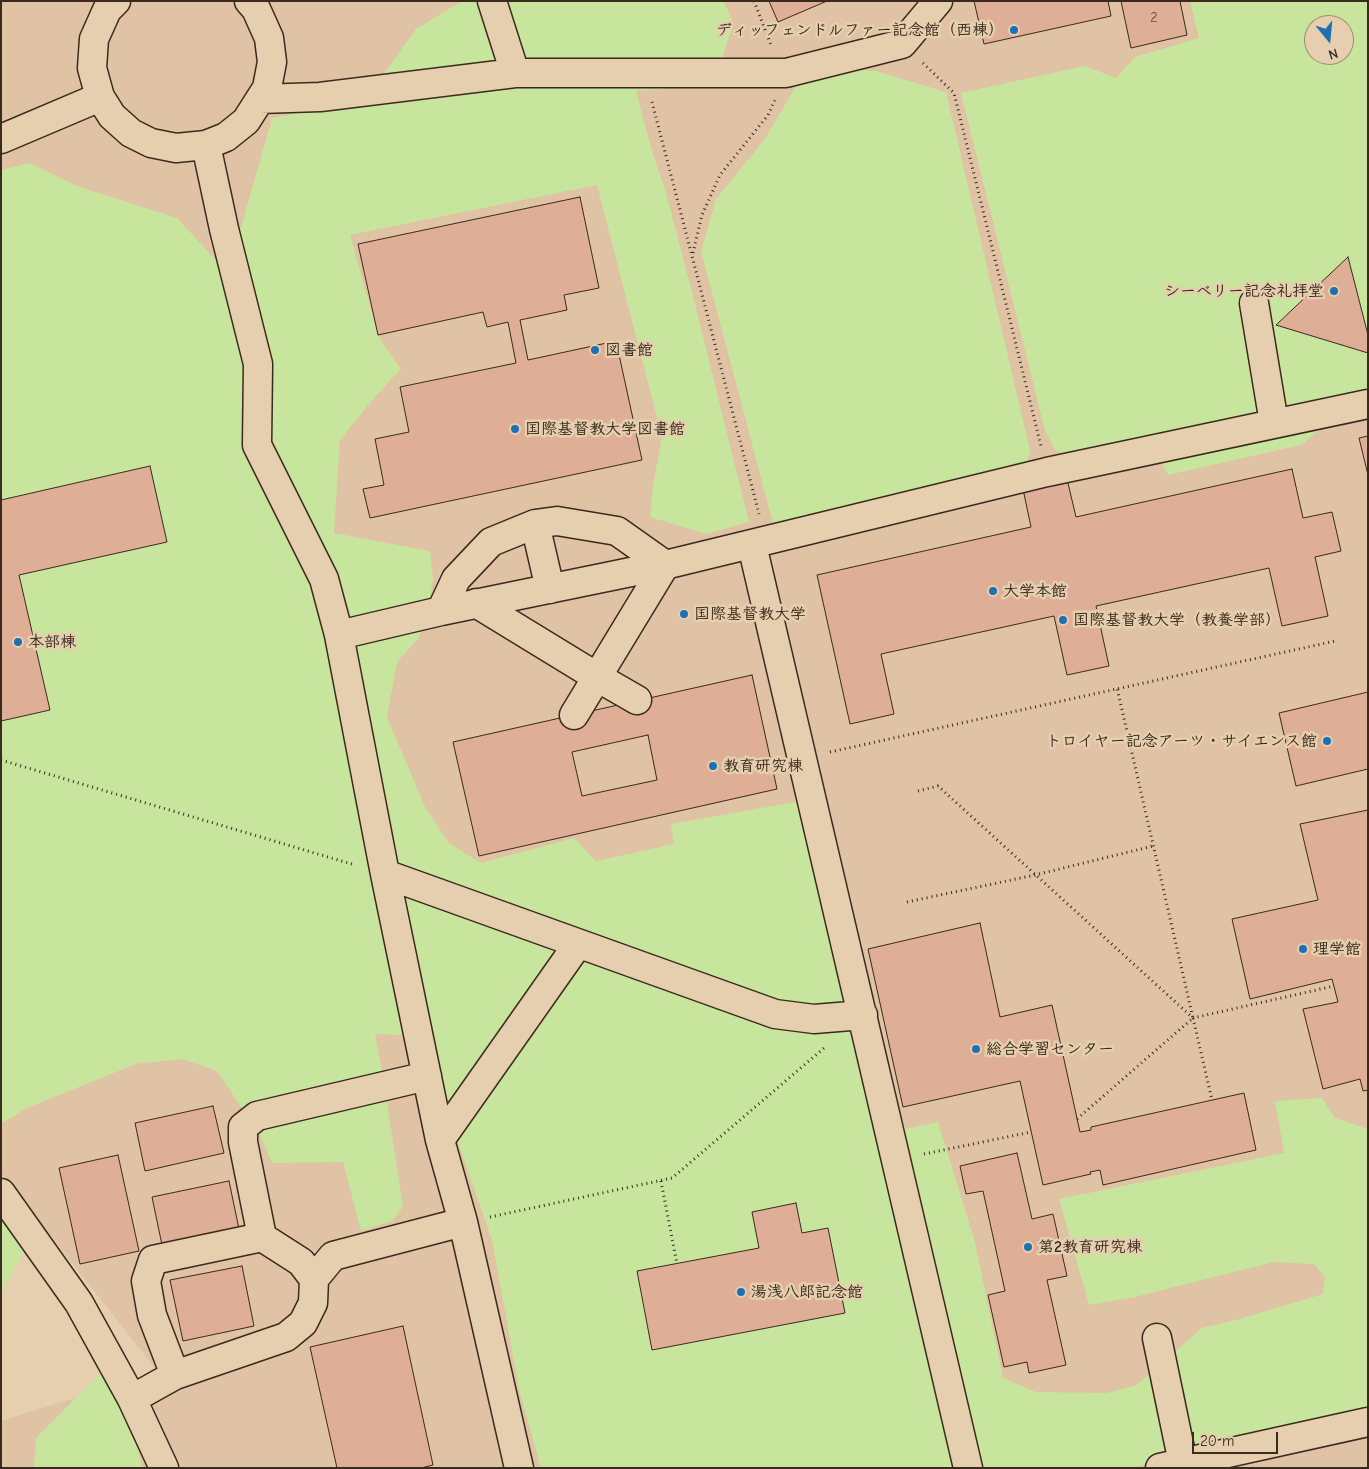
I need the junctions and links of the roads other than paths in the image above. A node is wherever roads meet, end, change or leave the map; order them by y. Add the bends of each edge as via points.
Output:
1 (116, 1) edge
2 (249, 1) edge
3 (492, 1) edge
4 (938, 1) edge
5 (515, 73) junction
6 (100, 97) junction
7 (260, 98) junction
8 (1, 139) edge
9 (206, 145) junction
10 (1254, 303) dead end
11 (1368, 404) edge
12 (1274, 423) junction
13 (535, 524) junction
14 (759, 543) junction
15 (665, 566) junction
16 (550, 589) junction
17 (476, 603) junction
18 (441, 611) junction
19 (339, 635) junction
20 (597, 677) junction
21 (637, 700) dead end
22 (574, 715) dead end
23 (385, 874) junction
24 (578, 944) junction
25 (863, 1015) junction
26 (427, 1076) junction
27 (440, 1140) junction
28 (1, 1193) edge
29 (462, 1222) junction
30 (262, 1237) junction
31 (314, 1279) junction
32 (1157, 1338) dead end
33 (175, 1375) junction
34 (132, 1399) junction
35 (1368, 1422) edge
36 (1172, 1465) edge
37 (164, 1468) edge
38 (519, 1468) edge
39 (968, 1468) edge

1 - 6 lane via 107,10 94,39 92,68
2 - 7 lane via 269,38 272,62 267,88
3 - 5 lane
4 - 5 lane via 902,44 784,73
5 - 7 lane via 320,97
6 - 8 lane
6 - 9 lane via 112,116 131,133 151,143 176,148
7 - 9 lane via 246,121 226,137
9 - 19 lane via 258,364 257,445 324,579
10 - 12 lane
11 - 12 lane
12 - 14 lane via 1047,472
13 - 15 lane via 557,521 617,531
13 - 16 lane
13 - 18 lane via 491,542 456,578
14 - 15 lane
14 - 25 lane via 803,758
15 - 16 lane
15 - 20 lane
16 - 17 lane
17 - 18 lane
17 - 20 lane
18 - 19 lane
19 - 23 lane
20 - 21 lane
20 - 22 lane
23 - 24 lane
23 - 26 lane
24 - 25 lane via 775,1014 814,1019
24 - 27 lane
25 - 39 lane
26 - 27 lane
26 - 30 lane via 257,1116 243,1127 243,1142
27 - 29 lane
28 - 34 lane via 78,1303
29 - 31 lane via 333,1256
29 - 38 lane
30 - 31 lane via 301,1262
30 - 33 lane via 153,1260 146,1281 152,1315
31 - 33 lane via 313,1303 303,1323 286,1337
32 - 36 lane
33 - 34 lane
34 - 37 lane
35 - 36 lane

